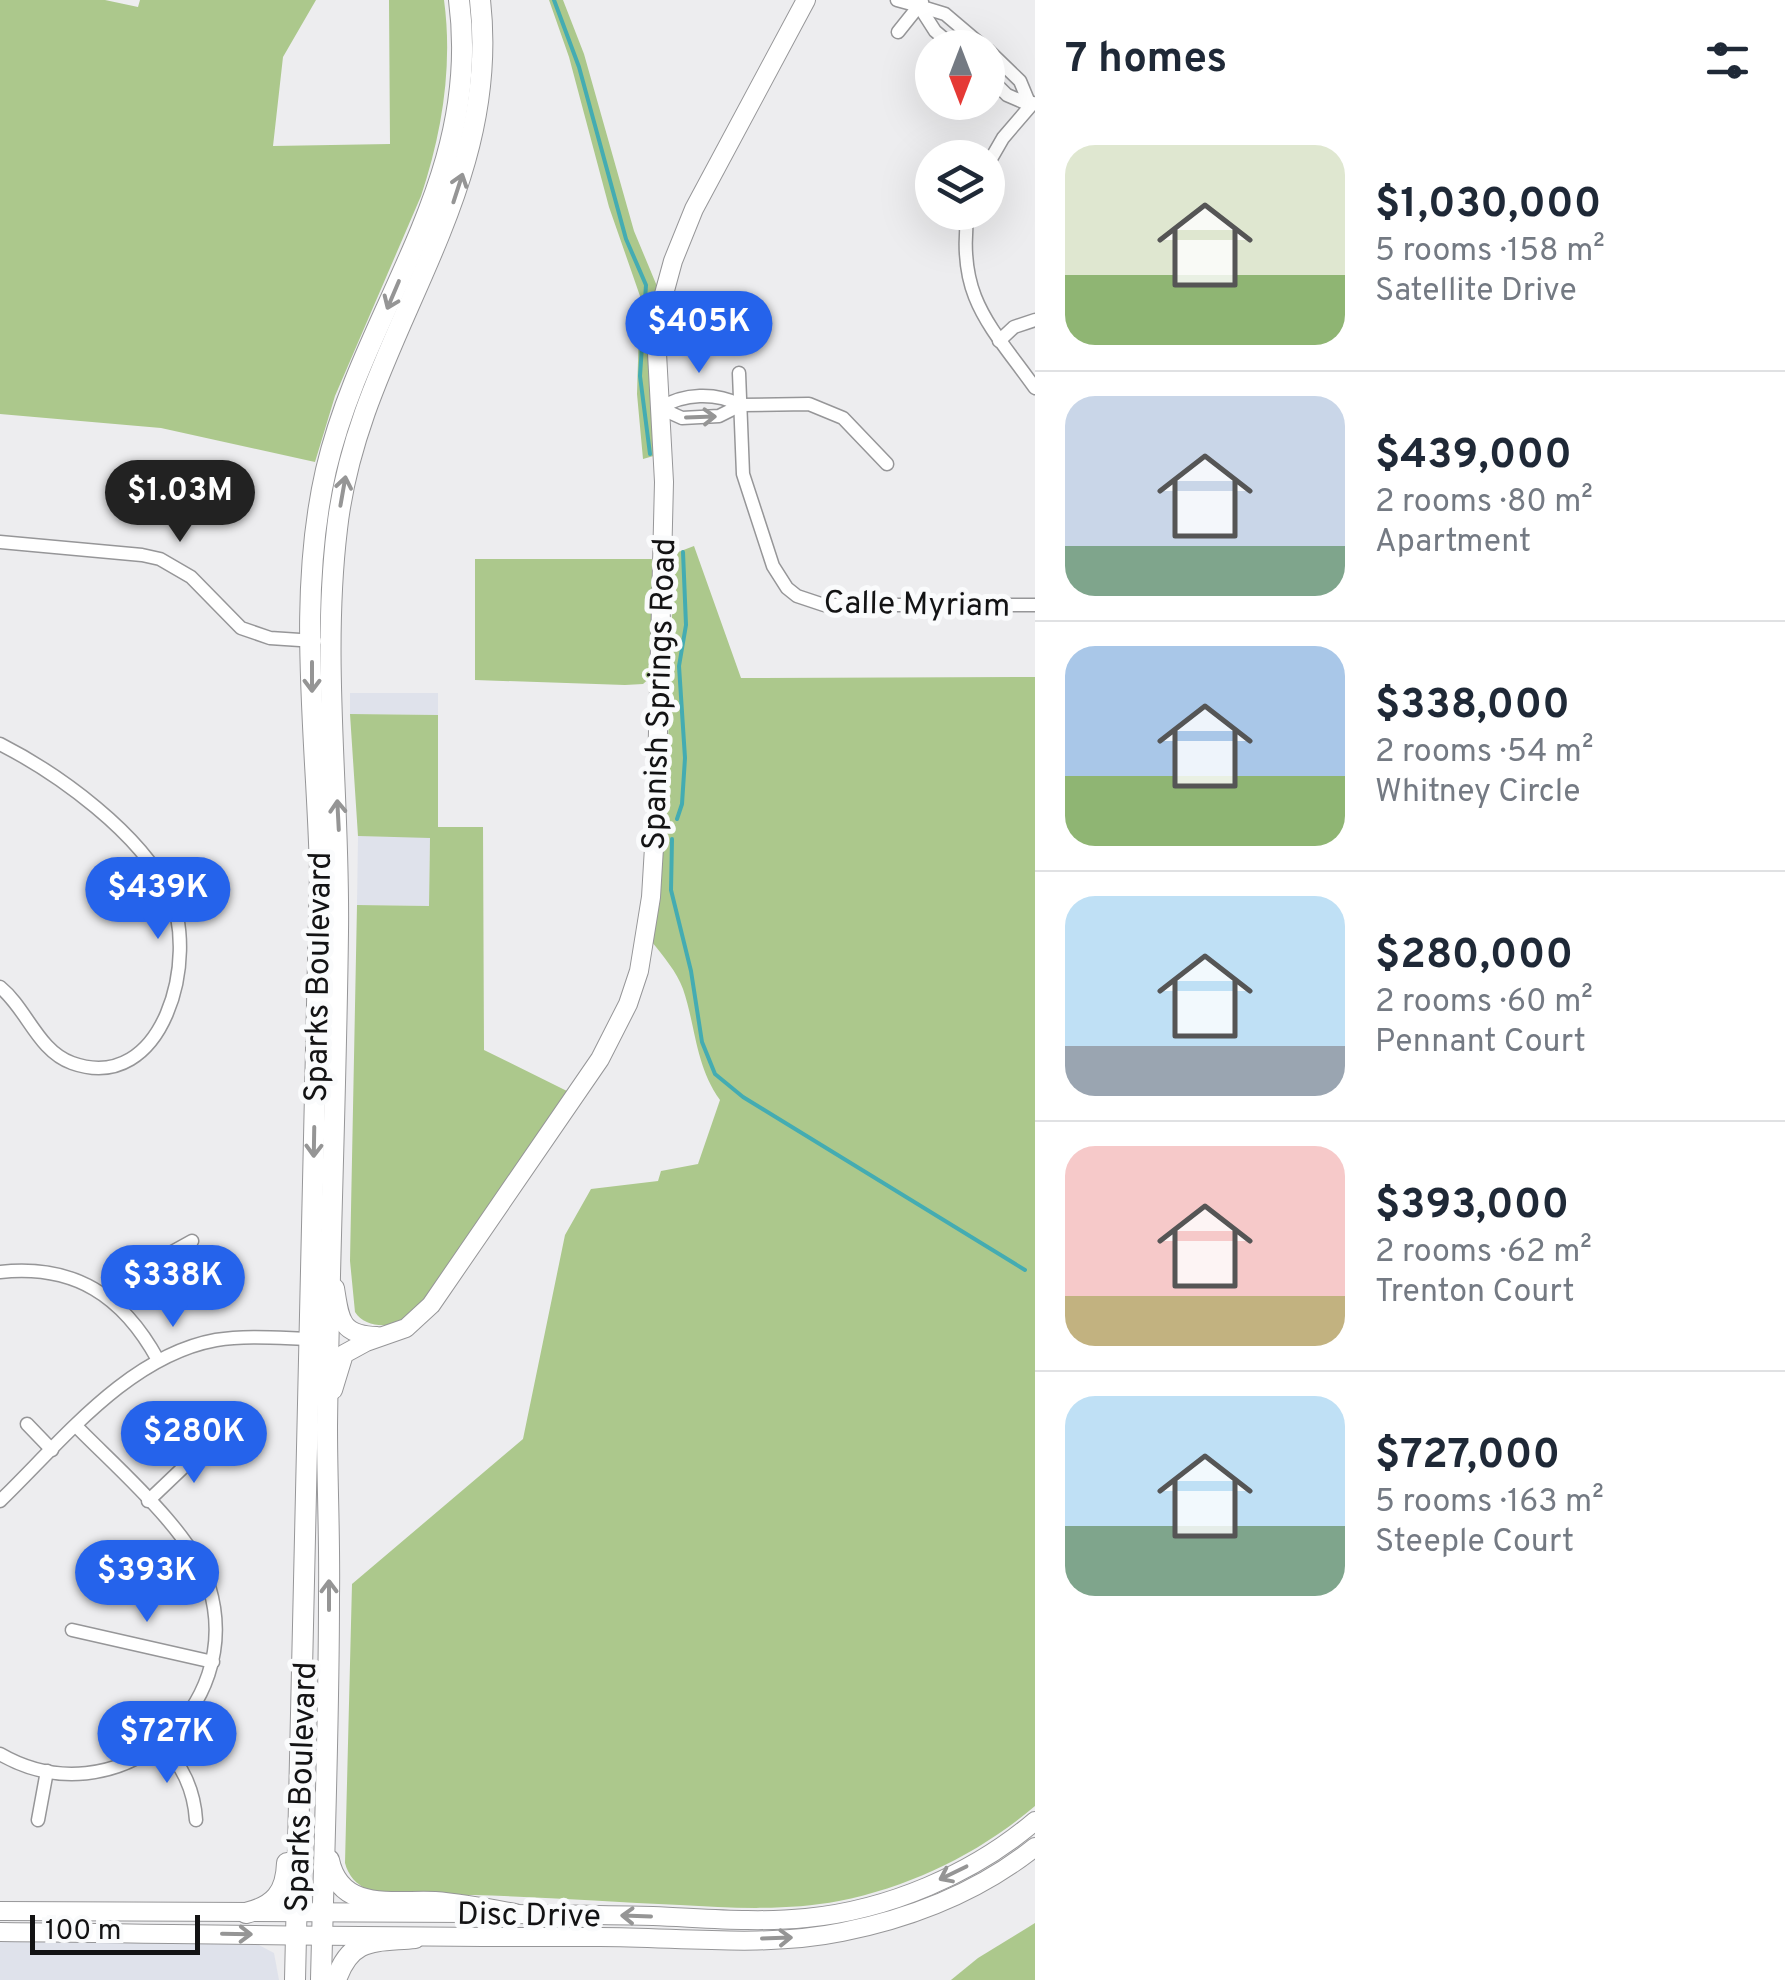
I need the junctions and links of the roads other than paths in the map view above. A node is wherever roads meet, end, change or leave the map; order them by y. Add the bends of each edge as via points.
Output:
1 (459, 0) edge
2 (469, 0) edge
3 (480, 0) edge
4 (806, 0) edge
5 (897, 0) edge
6 (920, 2) edge
7 (934, 30) edge
8 (964, 30) edge
9 (898, 32) dead end
10 (461, 48) junction
11 (1005, 67) edge
12 (1005, 93) edge
13 (1033, 103) edge
14 (1003, 140) edge
15 (967, 230) edge
16 (1035, 320) edge
17 (999, 341) junction
18 (738, 373) dead end
19 (1035, 388) edge
20 (741, 405) junction
21 (660, 408) junction
22 (887, 464) dead end
23 (0, 542) edge
24 (1035, 605) edge
25 (322, 642) junction
26 (0, 744) edge
27 (0, 987) edge
28 (334, 1147) junction
29 (192, 1241) dead end
30 (332, 1268) junction
31 (0, 1272) edge
32 (110, 1298) junction
33 (387, 1335) junction
34 (310, 1339) junction
35 (158, 1360) junction
36 (328, 1415) junction
37 (28, 1424) dead end
38 (77, 1427) junction
39 (211, 1441) dead end
40 (52, 1450) junction
41 (0, 1500) edge
42 (148, 1501) junction
43 (329, 1540) junction
44 (72, 1630) dead end
45 (212, 1662) junction
46 (162, 1742) junction
47 (301, 1747) junction
48 (0, 1754) edge
49 (47, 1772) junction
50 (38, 1820) dead end
51 (196, 1820) dead end
52 (1035, 1821) edge
53 (324, 1840) junction
54 (1035, 1846) edge
55 (0, 1912) edge
56 (296, 1912) junction
57 (322, 1912) junction
58 (246, 1913) junction
59 (515, 1914) junction
60 (0, 1932) edge
61 (295, 1935) junction
62 (322, 1937) junction
63 (415, 1938) junction
64 (295, 1980) edge
65 (321, 1980) edge
66 (336, 1980) edge

1 - 10 main road, Sparks Boulevard
2 - 10 main road
25 -> 3 main road, Sparks Boulevard via 336,530 361,419 470,151 481,75
4 - 21 main road, Spanish Springs Road via 673,261 659,326
5 - 6 street
6 - 7 street
6 - 8 street
6 - 9 street
10 -> 25 main road, Sparks Boulevard via 455,130 444,171 347,402 325,475 315,551
11 - 13 street
12 - 13 street
13 - 14 street
15 - 17 street via 970,283
16 - 17 street
17 - 19 street
18 - 20 street, Calle Myriam
20 - 21 street via 718,396 680,398
21 -> 20 street via 682,418 718,416
20 - 22 street via 796,403 832,412
20 - 24 street, Calle Myriam via 746,486 773,566 797,596 838,606
21 - 33 main road, Spanish Springs Road via 664,520 655,829 639,970 600,1059 505,1199 431,1305
23 - 25 street via 160,560 191,577 241,628
28 -> 25 main road, Sparks Boulevard via 339,840
25 -> 34 main road, Sparks Boulevard
26 - 27 street via 90,803 141,849 171,896 180,950 171,1008 153,1043 120,1064 96,1069 54,1054
28 - 30 main road, Sparks Boulevard
28 - 34 main road via 319,1325
29 - 32 street via 144,1266
30 - 33 main road via 343,1324 360,1335
30 - 36 main road, Sparks Boulevard
31 - 32 street via 58,1274
32 - 35 street
33 - 36 main road, Spanish Springs Road via 344,1354
34 - 35 street via 218,1340
34 - 43 main road via 319,1351 318,1460
34 - 47 main road, Sparks Boulevard
35 - 38 street
36 - 43 main road, Sparks Boulevard
37 - 40 street
38 - 40 street
38 - 42 street
39 - 42 street
40 - 41 street
42 - 45 street via 187,1544 207,1580 216,1620
53 -> 43 main road, Sparks Boulevard
44 - 45 street
45 - 46 street via 194,1706
46 - 49 street via 105,1770
46 - 51 street via 185,1774
47 - 56 main road, Sparks Boulevard
47 - 58 main road via 285,1881 272,1904
48 - 49 street
49 - 50 street
52 -> 59 main road, Disc Drive via 952,1874 836,1914 778,1920
53 - 57 main road, Sparks Boulevard
53 - 59 main road via 335,1881 354,1896
63 -> 54 main road, Disc Drive via 809,1937 921,1910 994,1875
55 - 58 main road, Disc Drive
56 - 57 main road, Disc Drive
56 - 58 main road, Disc Drive
56 - 61 main road, Sparks Boulevard
57 - 59 main road, Disc Drive
57 - 62 main road, Sparks Boulevard
60 -> 61 main road, Disc Drive
61 - 62 main road, Disc Drive
61 - 64 main road, Sparks Boulevard
62 - 63 main road, Disc Drive
62 - 65 main road, Sparks Boulevard
63 - 66 main road via 355,1947

